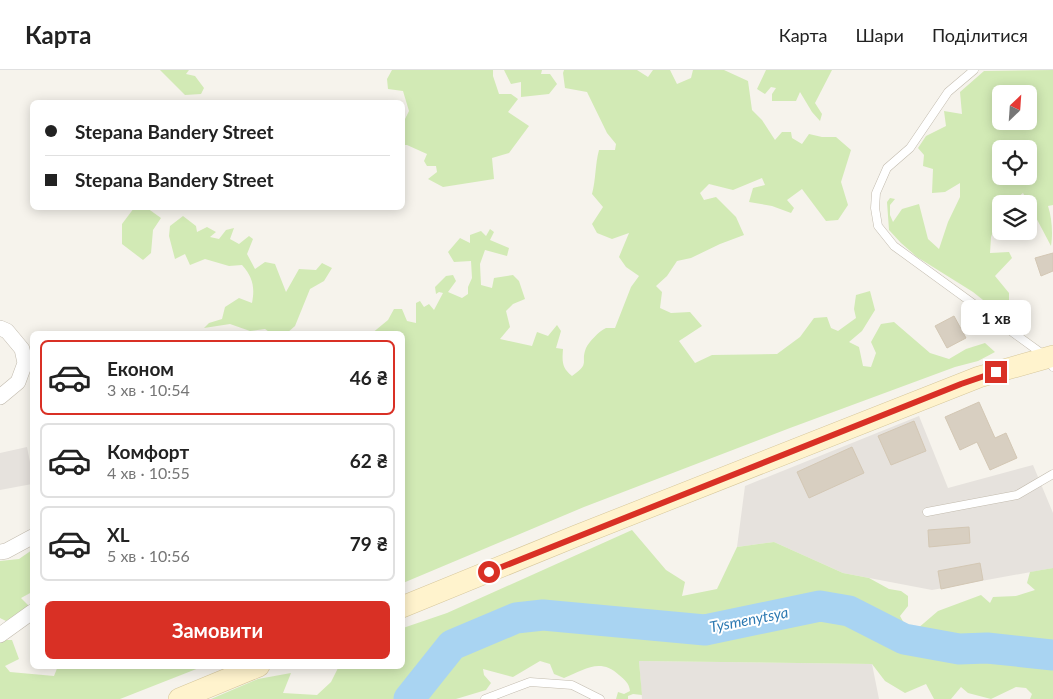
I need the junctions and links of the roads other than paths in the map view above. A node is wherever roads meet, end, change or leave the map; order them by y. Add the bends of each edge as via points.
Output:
1 (974, 70) edge
2 (0, 328) edge
3 (1051, 360) edge
4 (0, 397) edge
5 (1053, 474) edge
6 (927, 512) dead end
7 (30, 538) edge
8 (0, 552) edge
9 (405, 606) edge
10 (30, 613) edge
11 (0, 635) edge
12 (252, 669) edge
13 (179, 699) edge
14 (485, 699) edge
15 (600, 699) edge

1 - 3 lane via 948,92 910,148 887,168 876,192 878,226 894,246
2 - 4 street via 7,331 22,349 25,363 18,382
3 - 9 main road via 979,377
5 - 6 lane via 1017,495
7 - 8 street
10 - 11 street
12 - 13 main road
14 - 15 lane via 530,682 572,685

